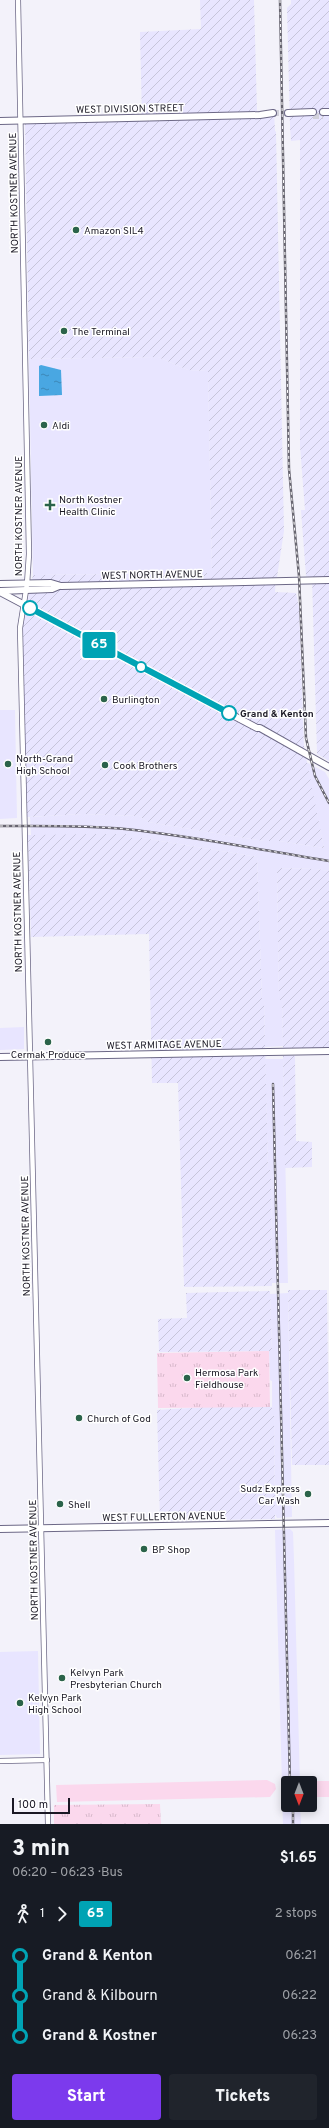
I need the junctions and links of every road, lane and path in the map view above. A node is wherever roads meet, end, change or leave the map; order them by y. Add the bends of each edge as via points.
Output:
1 (18, 0) edge
2 (313, 114) tunnel mouth
3 (273, 115) tunnel mouth
4 (288, 115) tunnel mouth
5 (21, 120) junction
6 (0, 121) edge
7 (329, 580) edge
8 (244, 583) junction
9 (0, 584) edge
10 (329, 584) edge
11 (27, 587) junction
12 (0, 591) edge
13 (23, 604) junction
14 (329, 767) edge
15 (329, 1051) edge
16 (30, 1056) junction
17 (0, 1057) edge
18 (329, 1523) edge
19 (41, 1528) junction
20 (0, 1529) edge
21 (47, 1760) junction
22 (0, 1761) edge
23 (48, 1824) edge

1 - 5 street, NORTH KOSTNER AVENUE
2 - 4 main road
3 - 5 main road, WEST DIVISION STREET
5 - 6 main road, WEST DIVISION STREET
5 - 11 street, NORTH KOSTNER AVENUE via 29,554
7 - 8 main road, WEST NORTH AVENUE
8 - 10 main road, WEST NORTH AVENUE
8 - 11 main road, WEST NORTH AVENUE via 59,586 52,589
9 - 11 main road, WEST NORTH AVENUE
11 - 12 main road, WEST NORTH AVENUE
11 - 13 street, NORTH KOSTNER AVENUE
12 - 13 main road
13 - 14 main road via 257,728 316,763 321,762
13 - 16 street, NORTH KOSTNER AVENUE via 20,628
15 - 16 main road, WEST ARMITAGE AVENUE
16 - 17 main road, WEST ARMITAGE AVENUE
16 - 19 street, NORTH KOSTNER AVENUE
18 - 19 main road, WEST FULLERTON AVENUE
19 - 20 main road, WEST FULLERTON AVENUE
19 - 21 street, NORTH KOSTNER AVENUE
21 - 22 street
21 - 23 street, NORTH KOSTNER AVENUE

